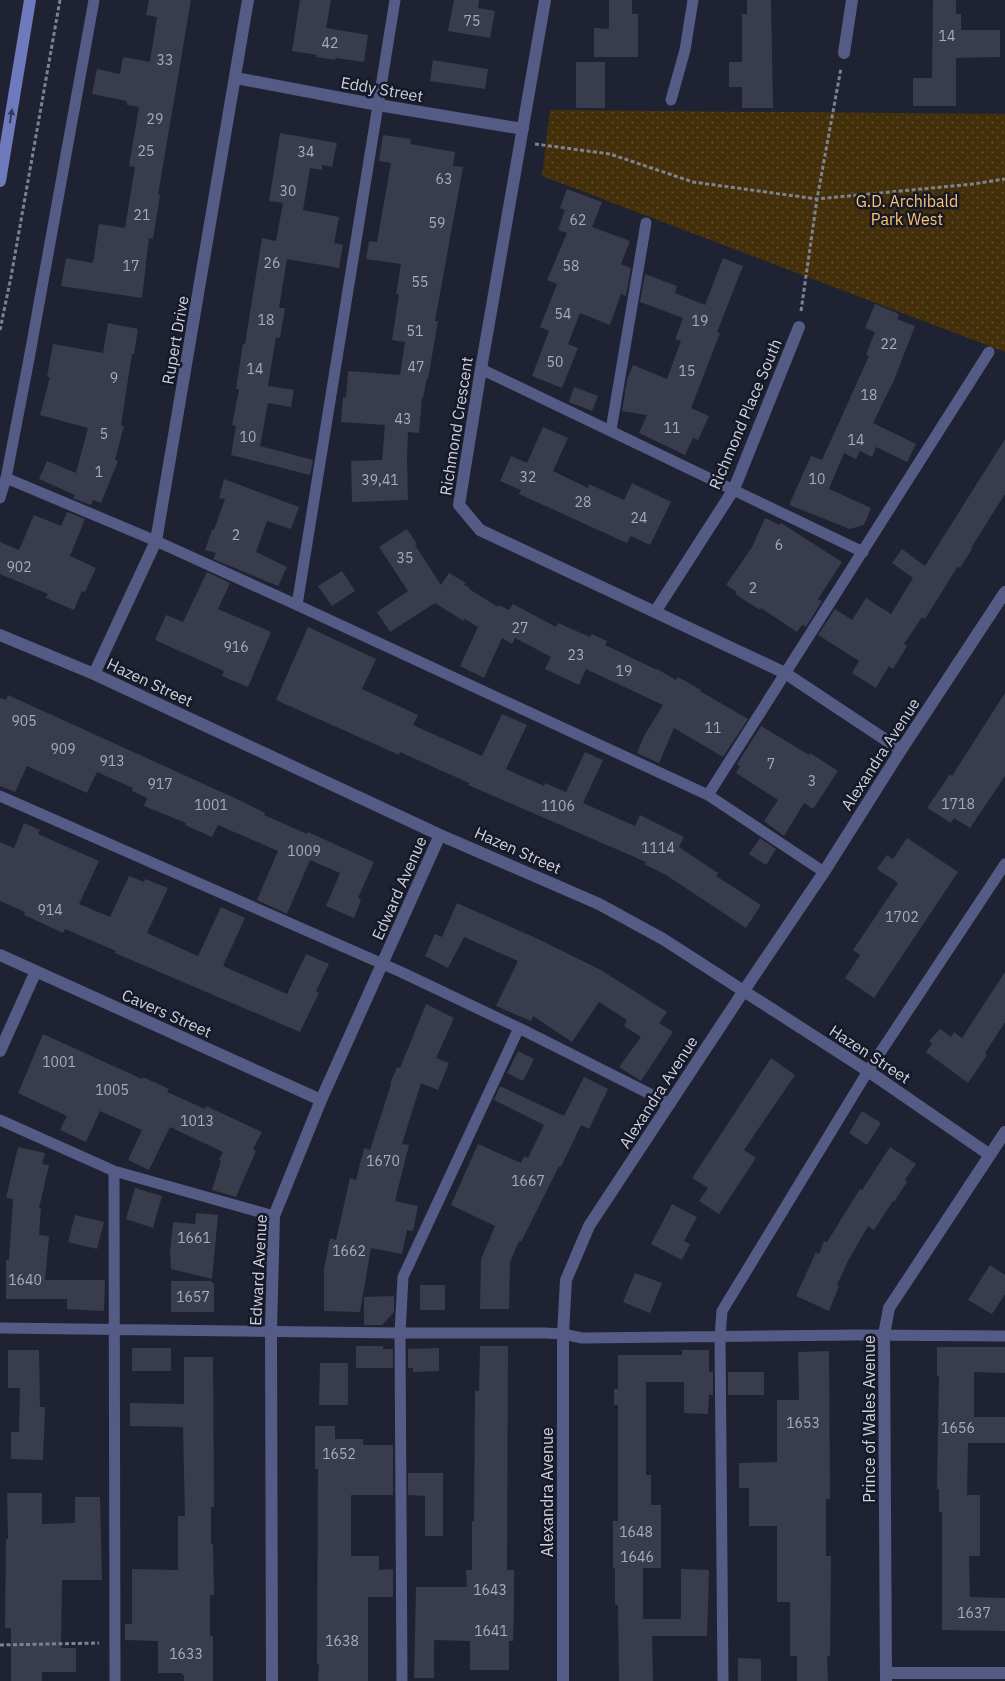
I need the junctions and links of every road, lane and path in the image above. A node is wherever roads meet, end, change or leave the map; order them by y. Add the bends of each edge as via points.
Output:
1 (30, 0) edge
2 (60, 0) edge
3 (94, 0) edge
4 (248, 0) edge
5 (395, 0) edge
6 (545, 0) edge
7 (693, 0) edge
8 (852, 0) edge
9 (844, 53) joint
10 (236, 78) junction
11 (671, 100) dead end
12 (378, 105) junction
13 (523, 129) junction
14 (520, 145) junction
15 (1005, 179) edge
16 (0, 182) edge
17 (818, 198) junction
18 (646, 223) dead end
19 (799, 328) joint
20 (0, 330) edge
21 (989, 352) dead end
22 (481, 369) junction
23 (611, 430) junction
24 (6, 478) junction
25 (734, 489) junction
26 (0, 498) edge
27 (156, 541) junction
28 (863, 552) junction
29 (1005, 592) edge
30 (298, 605) junction
31 (655, 612) junction
32 (0, 635) edge
33 (785, 673) junction
34 (94, 674) junction
35 (901, 750) junction
36 (708, 795) junction
37 (0, 796) edge
38 (440, 834) junction
39 (1005, 864) edge
40 (824, 872) junction
41 (0, 955) edge
42 (383, 964) junction
43 (36, 971) junction
44 (743, 992) junction
45 (519, 1028) junction
46 (0, 1051) edge
47 (868, 1072) junction
48 (321, 1100) junction
49 (670, 1104) junction
50 (0, 1120) edge
51 (1005, 1132) edge
52 (990, 1155) junction
53 (114, 1171) junction
54 (274, 1216) junction
55 (0, 1328) edge
56 (115, 1329) junction
57 (271, 1331) junction
58 (400, 1334) junction
59 (563, 1334) junction
60 (884, 1335) junction
61 (720, 1336) junction
62 (1005, 1336) edge
63 (115, 1643) junction
64 (0, 1644) edge
65 (1005, 1673) edge
66 (886, 1677) edge
67 (115, 1681) edge
68 (272, 1681) edge
69 (402, 1681) edge
70 (563, 1681) edge
71 (723, 1681) edge

16 -> 1 main road
2 - 20 path
3 - 24 lane
4 - 10 street, Rupert Drive
5 - 12 lane
6 - 13 street, Richmond Crescent
7 - 11 lane via 685,50
8 - 9 street
9 - 17 path
10 - 12 street, Eddy Street
10 - 27 street, Rupert Drive
12 - 13 street, Eddy Street
12 - 30 lane
13 - 14 street, Richmond Crescent
14 - 17 path via 540,144 610,154 693,182
14 - 22 street, Richmond Crescent
15 - 17 path
17 - 19 path
18 - 23 lane
19 - 25 street, Richmond Place South
21 - 28 lane
22 - 23 lane
22 - 31 street, Richmond Crescent via 459,505 480,530
23 - 25 lane
24 - 26 lane
24 - 27 lane
25 - 28 lane
25 - 31 street, Richmond Place South
27 - 30 lane
27 - 34 street, Rupert Drive
28 - 33 lane
29 - 35 street, Alexandra Avenue
30 - 36 lane
31 - 33 street, Richmond Crescent
32 - 34 street, Hazen Street
33 - 35 street, Richmond Crescent
33 - 36 lane
34 - 38 street, Hazen Street
35 - 40 street, Alexandra Avenue
36 - 40 lane
37 - 42 lane
38 - 42 street, Edward Avenue
38 - 44 street, Hazen Street via 599,904 663,939
39 - 47 lane
40 - 44 street, Alexandra Avenue
41 - 43 street, Cavers Street
42 - 45 lane
42 - 48 street, Edward Avenue
43 - 46 street
43 - 48 street, Cavers Street
44 - 47 street, Hazen Street
44 - 49 street, Alexandra Avenue
45 - 49 lane
45 - 58 lane via 404,1277
47 - 52 street, Hazen Street
47 - 61 lane via 722,1310
48 - 54 street, Edward Avenue
49 - 59 street, Alexandra Avenue via 589,1226 566,1280
50 - 53 lane
51 - 52 street, Prince of Wales Avenue
52 - 60 street, Prince of Wales Avenue via 889,1308
53 - 54 lane
53 - 56 lane
54 - 57 street, Edward Avenue
55 - 56 lane
56 - 57 lane
56 - 63 lane
57 - 58 lane
57 - 68 street, Edward Avenue
58 - 59 lane
58 - 69 lane
59 - 61 lane via 582,1338
59 - 70 street, Alexandra Avenue
60 - 61 lane
60 - 62 lane
60 - 66 street, Prince of Wales Avenue
61 - 71 lane
63 - 64 path
63 - 67 lane
65 - 66 street

